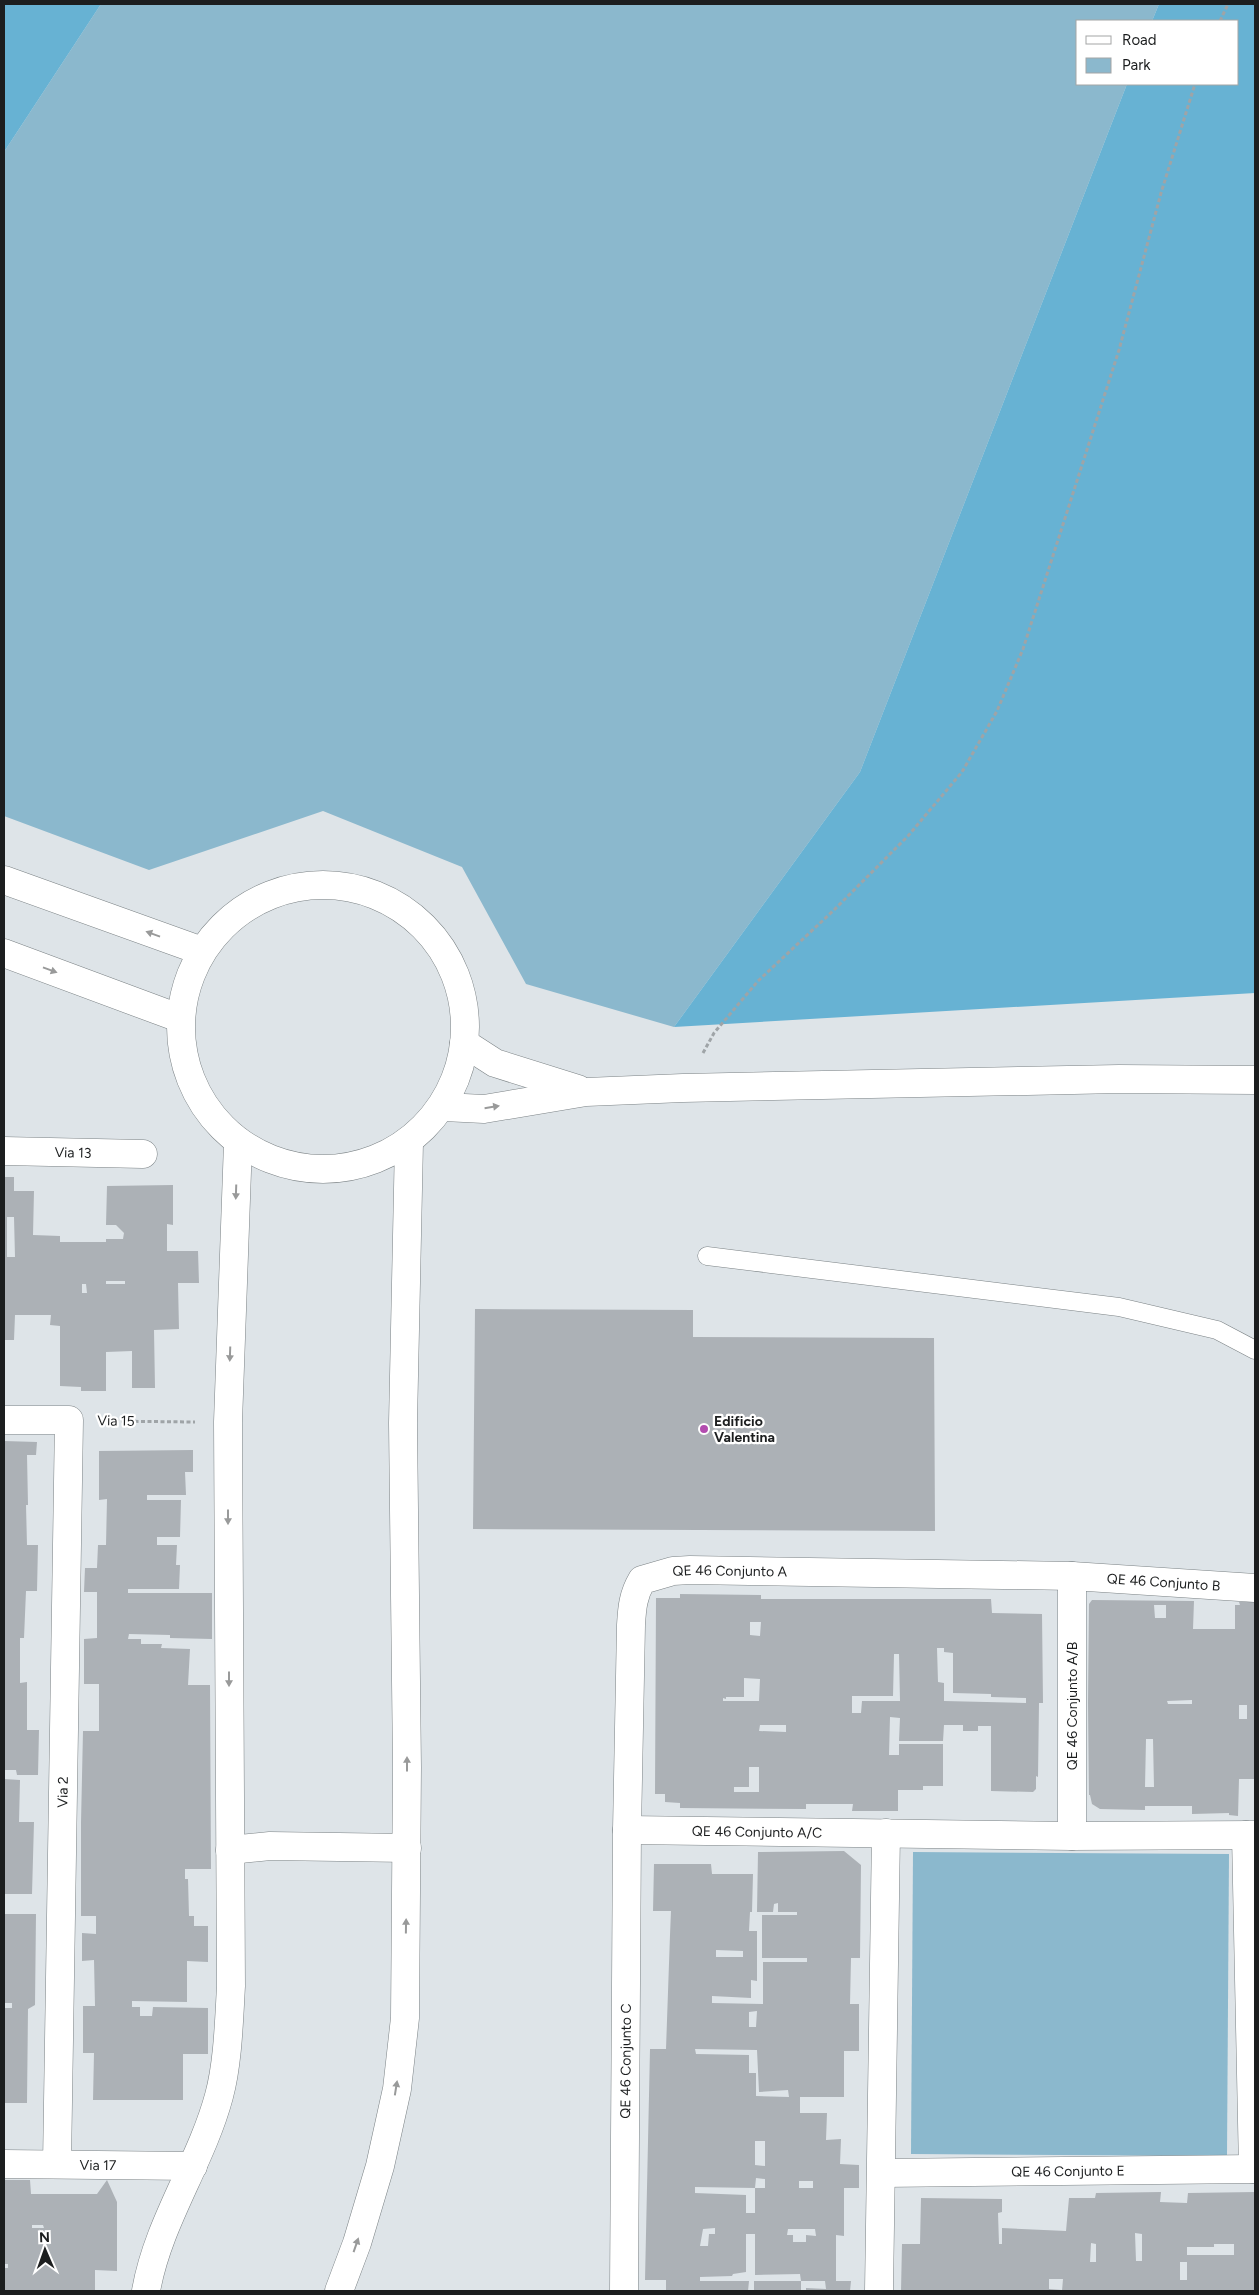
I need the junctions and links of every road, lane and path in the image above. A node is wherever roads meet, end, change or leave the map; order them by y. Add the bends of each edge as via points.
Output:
1 (1228, 4) edge
2 (1220, 20) edge
3 (1195, 85) edge
4 (4, 880) edge
5 (199, 950) junction
6 (4, 953) edge
7 (179, 1018) junction
8 (464, 1044) junction
9 (1255, 1080) edge
10 (684, 1088) junction
11 (586, 1092) junction
12 (444, 1107) junction
13 (410, 1142) junction
14 (238, 1143) junction
15 (4, 1151) edge
16 (143, 1154) dead end
17 (707, 1256) dead end
18 (1255, 1350) edge
19 (4, 1420) edge
20 (68, 1420) junction
21 (228, 1422) junction
22 (1072, 1576) junction
23 (1255, 1588) edge
24 (627, 1830) junction
25 (886, 1832) junction
26 (1251, 1835) edge
27 (1072, 1836) junction
28 (407, 1848) junction
29 (230, 1850) junction
30 (4, 2164) edge
31 (57, 2164) junction
32 (193, 2166) junction
33 (1254, 2169) edge
34 (882, 2173) junction
35 (146, 2291) edge
36 (339, 2291) edge
37 (624, 2291) edge
38 (879, 2291) edge

1 - 2 path
3 - 10 path via 1161,193 1119,350 1022,649 998,711 962,772 908,836 758,981 714,1033
5 -> 4 street
5 - 7 street
5 - 8 street via 246,907 290,888 338,885 384,898 424,925 452,963 466,1009
6 -> 7 street
7 - 14 street via 186,1074 207,1112
8 - 11 street via 495,1064
8 - 12 street
9 - 10 street via 1119,1079
10 - 11 street
12 -> 11 street via 484,1109
12 - 13 street
13 - 14 street via 369,1163 324,1170 279,1164
28 -> 13 street via 403,1423
14 -> 21 street
15 - 16 street, Via 13
17 - 18 lane via 1119,1308 1217,1330
19 - 20 street
20 - 21 path, Via 15
20 - 31 street, Via 2
21 -> 29 street
22 - 23 street, QE 46 Conjunto B
22 - 24 street, QE 46 Conjunto A via 690,1570 642,1580 632,1606
22 - 27 street, QE 46 Conjunto A/B
24 - 25 street, QE 46 Conjunto A/C
24 - 37 street, QE 46 Conjunto C
25 - 27 street
25 - 34 street
26 - 27 street
26 - 33 street
28 - 29 street via 270,1846
36 -> 28 street via 380,2166 397,2088 406,2018
29 - 32 street via 231,1986 227,2038 220,2095
30 - 31 street, Via 17
31 - 32 street, Via 17
32 - 35 street via 156,2249
33 - 34 street, QE 46 Conjunto E
34 - 38 street

